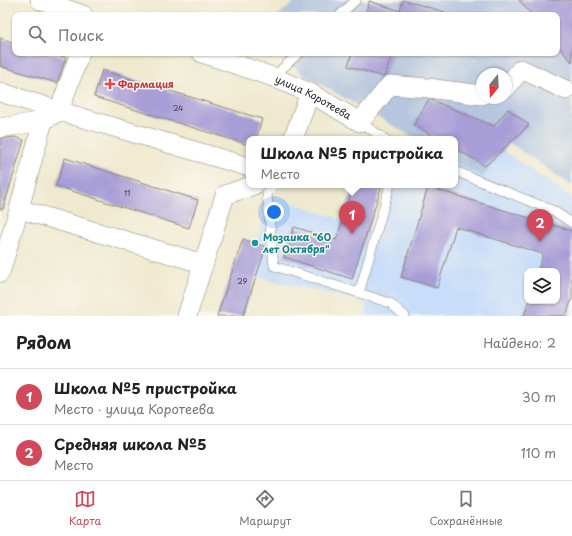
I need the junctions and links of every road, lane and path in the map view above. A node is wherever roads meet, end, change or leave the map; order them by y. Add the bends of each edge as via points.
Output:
1 (40, 0) edge
2 (356, 0) edge
3 (74, 12) edge
4 (343, 12) edge
5 (79, 56) edge
6 (211, 56) edge
7 (296, 56) edge
8 (273, 77) junction
9 (512, 81) edge
10 (566, 90) dead end
11 (0, 92) edge
12 (310, 93) junction
13 (476, 95) edge
14 (59, 111) junction
15 (43, 121) junction
16 (360, 122) junction
17 (0, 128) edge
18 (294, 136) edge
19 (381, 136) edge
20 (246, 166) edge
21 (458, 173) edge
22 (246, 188) edge
23 (272, 188) edge
24 (389, 188) edge
25 (19, 208) junction
26 (572, 223) edge
27 (204, 264) junction
28 (0, 273) edge
29 (359, 293) junction
30 (187, 316) edge
31 (405, 316) edge

1 - 3 street
2 - 4 lane
5 - 14 street
6 - 8 street, улица Коротеева
7 - 8 lane
8 - 12 street, улица Коротеева
9 - 10 street via 522,69
11 - 14 street
12 - 16 street, улица Коротеева
12 - 18 street
13 - 16 street, улица Коротеева via 390,85
14 - 15 street
14 - 20 street
15 - 17 street
15 - 25 street
16 - 19 lane
21 - 26 lane via 554,210
22 - 27 street via 225,195
23 - 29 lane via 268,194 274,266
24 - 29 lane
25 - 27 street
25 - 28 street
27 - 30 street
29 - 31 lane via 390,303

